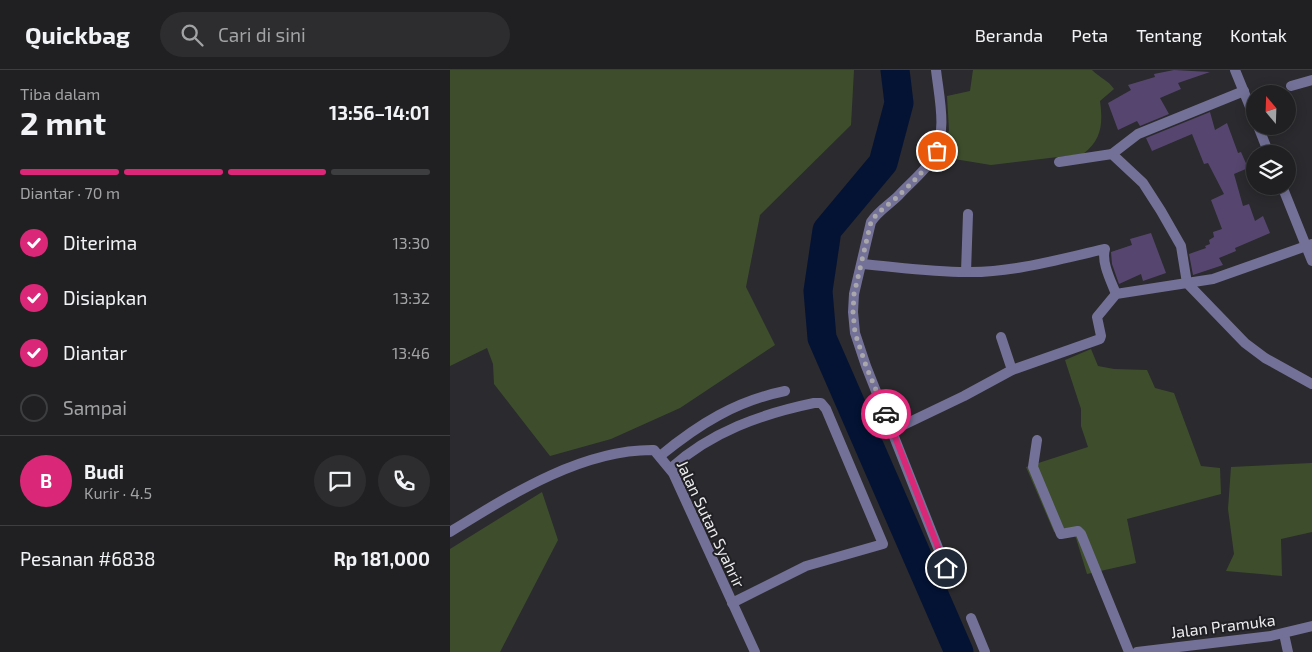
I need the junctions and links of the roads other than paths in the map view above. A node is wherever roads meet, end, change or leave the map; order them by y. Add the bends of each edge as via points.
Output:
1 (936, 70) edge
2 (1235, 70) edge
3 (1312, 80) edge
4 (1295, 85) edge
5 (1244, 91) junction
6 (1246, 96) edge
7 (1112, 154) junction
8 (1059, 162) dead end
9 (1286, 195) edge
10 (968, 214) dead end
11 (1309, 245) edge
12 (1312, 262) edge
13 (862, 264) junction
14 (966, 272) junction
15 (1192, 283) junction
16 (1116, 294) junction
17 (1001, 337) dead end
18 (1012, 370) junction
19 (1312, 384) edge
20 (785, 391) dead end
21 (893, 430) junction
22 (1037, 440) dead end
23 (660, 456) junction
24 (672, 470) junction
25 (450, 532) edge
26 (946, 568) dead end
27 (732, 603) junction
28 (971, 618) dead end
29 (1312, 626) edge
30 (1284, 634) junction
31 (755, 652) edge
32 (985, 652) edge
33 (1129, 652) edge
34 (1137, 652) edge
35 (1288, 652) edge

1 - 13 street via 940,112 937,151 898,196 876,214
2 - 5 street
3 - 4 street
5 - 6 street
5 - 7 street via 1138,134
7 - 8 street
7 - 15 street via 1143,183 1162,211 1181,246
9 - 11 street
10 - 14 street
11 - 12 street
11 - 15 street via 1213,279
13 - 14 street
13 - 21 street via 854,294 855,333
14 - 16 street via 1028,265 1105,249 1105,262
15 - 16 street
15 - 19 street via 1245,343
16 - 18 street via 1097,318 1101,338
17 - 18 street
18 - 21 street
20 - 23 street via 761,396 726,410
21 - 26 street
22 - 33 street via 1032,462 1035,473 1062,534 1078,531 1081,534
23 - 24 street, Jalan Sutan Syahrir
23 - 25 street, Jalan Sutan Syahrir via 654,450 630,450 578,465 538,482
24 - 27 street, Jalan Sutan Syahrir
24 - 27 street via 706,442 744,422 814,403 821,403 826,409 883,544 806,566
27 - 31 street, Jalan Sutan Syahrir
28 - 32 street
29 - 30 street, Jalan Pramuka
30 - 34 street, Jalan Pramuka
30 - 35 street

